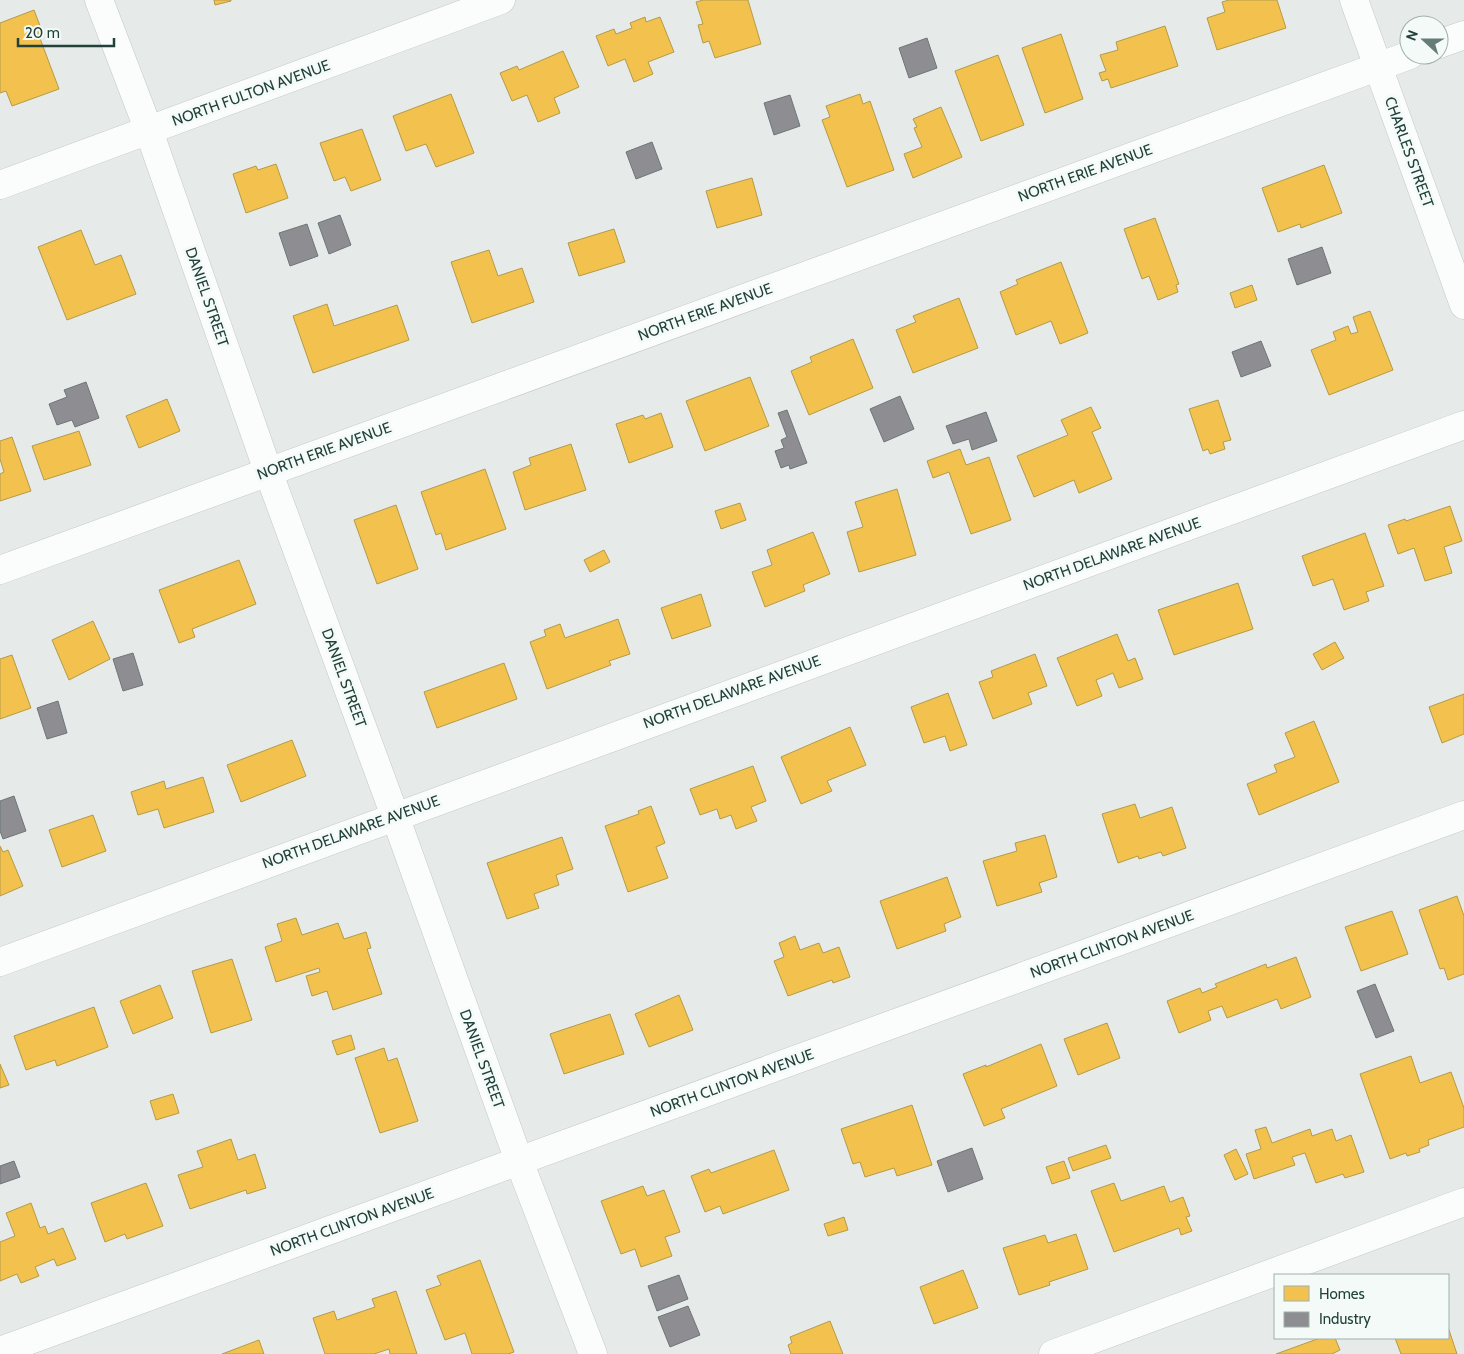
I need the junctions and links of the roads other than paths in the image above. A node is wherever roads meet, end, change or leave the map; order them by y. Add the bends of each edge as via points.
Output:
1 (99, 0) edge
2 (501, 0) edge
3 (1354, 0) edge
4 (1464, 35) edge
5 (1449, 40) edge
6 (1399, 59) edge
7 (1378, 67) junction
8 (148, 131) junction
9 (0, 185) edge
10 (1464, 305) edge
11 (1464, 425) edge
12 (268, 471) junction
13 (0, 570) edge
14 (1464, 815) edge
15 (395, 816) junction
16 (0, 962) edge
17 (519, 1161) junction
18 (1464, 1202) edge
19 (0, 1351) edge
20 (593, 1354) edge
21 (1053, 1354) edge

1 - 8 street, DANIEL STREET
2 - 8 street, NORTH FULTON AVENUE
3 - 7 street, CHARLES STREET
4 - 5 street
6 - 7 street, NORTH ERIE AVENUE
7 - 10 street, CHARLES STREET
7 - 12 street, NORTH ERIE AVENUE
8 - 9 street, NORTH FULTON AVENUE
8 - 12 street, DANIEL STREET
11 - 15 street, NORTH DELAWARE AVENUE
12 - 13 street, NORTH ERIE AVENUE
12 - 15 street, DANIEL STREET
14 - 17 street, NORTH CLINTON AVENUE
15 - 16 street, NORTH DELAWARE AVENUE
15 - 17 street, DANIEL STREET
17 - 19 street, NORTH CLINTON AVENUE
17 - 20 street, DANIEL STREET
18 - 21 street

